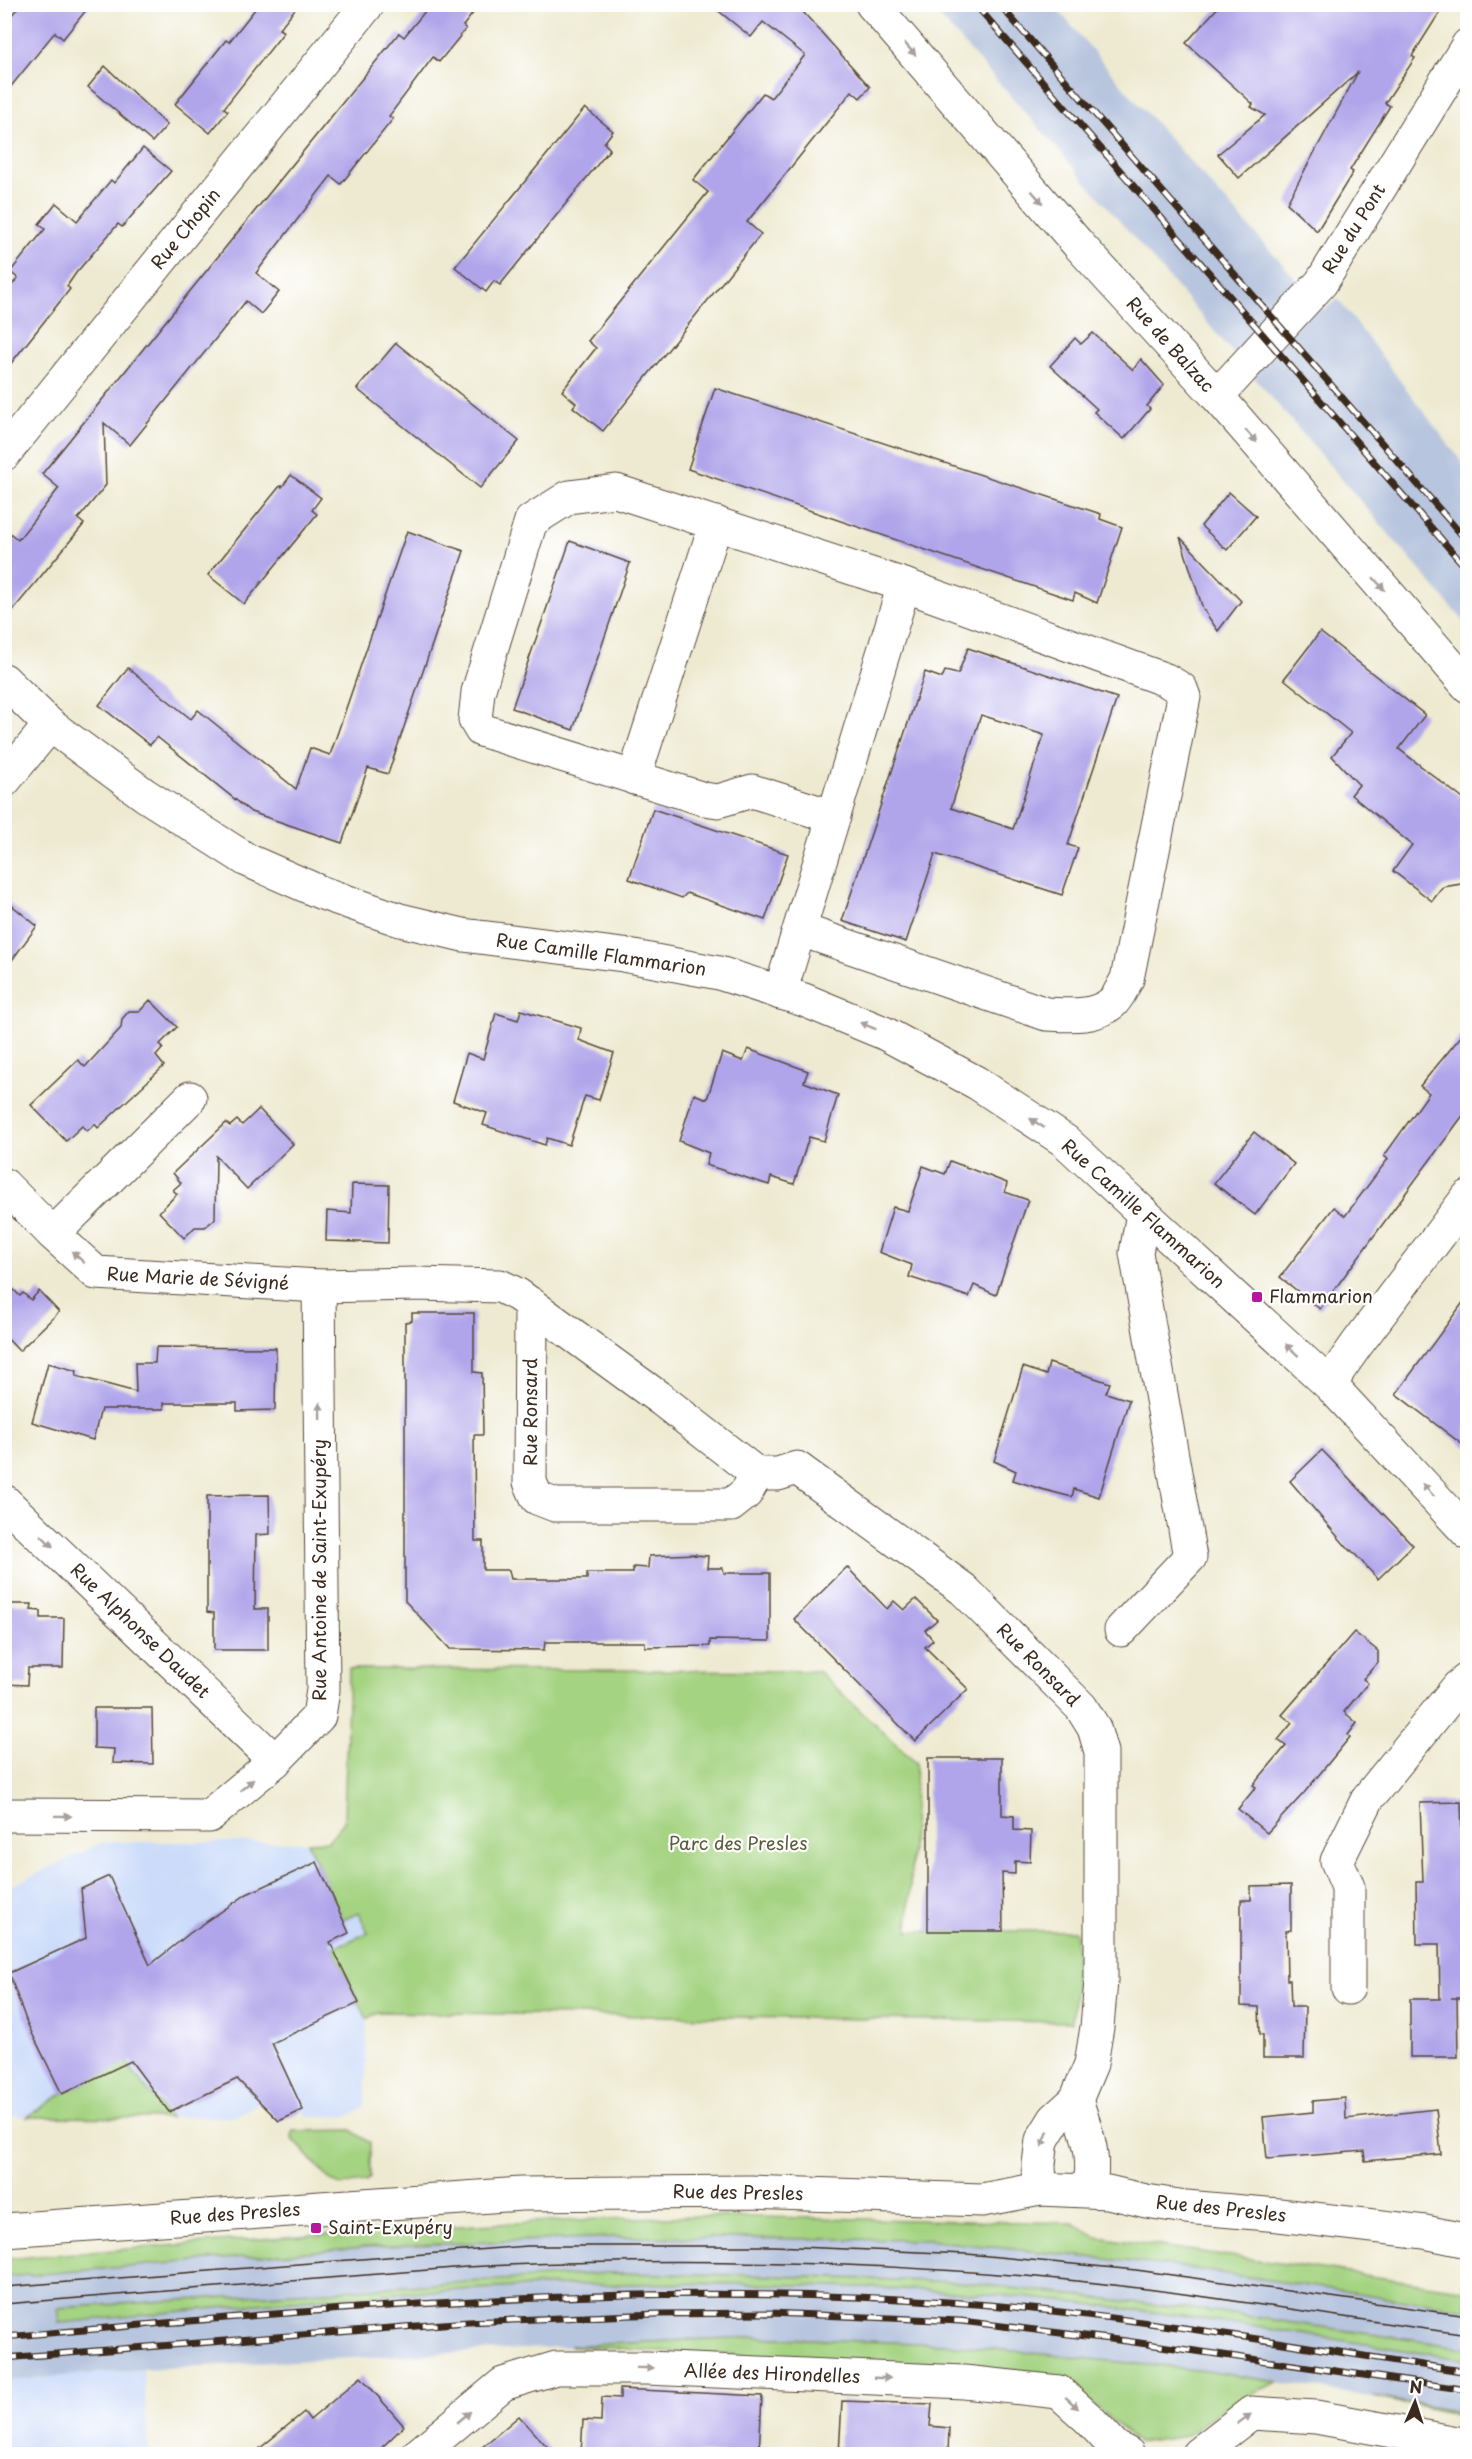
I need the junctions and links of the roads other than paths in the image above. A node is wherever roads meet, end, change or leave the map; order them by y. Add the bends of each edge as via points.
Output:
1 (368, 4) edge
2 (872, 4) edge
3 (1467, 45) edge
4 (1217, 396) junction
5 (4, 454) edge
6 (716, 523) junction
7 (904, 585) junction
8 (4, 680) edge
9 (1467, 686) edge
10 (50, 725) junction
11 (634, 778) junction
12 (4, 781) edge
13 (834, 817) junction
14 (801, 930) junction
15 (780, 993) junction
16 (190, 1098) dead end
17 (4, 1185) edge
18 (1467, 1197) edge
19 (1143, 1213) junction
20 (53, 1234) junction
21 (319, 1286) junction
22 (531, 1304) junction
23 (1332, 1387) junction
24 (757, 1474) junction
25 (4, 1500) edge
26 (1467, 1533) edge
27 (1121, 1630) dead end
28 (1467, 1679) edge
29 (275, 1761) junction
30 (4, 1815) edge
31 (1348, 1988) dead end
32 (1076, 2100) junction
33 (1040, 2188) junction
34 (1088, 2190) junction
35 (4, 2230) edge
36 (1467, 2241) edge
37 (1467, 2445) edge
38 (419, 2454) edge
39 (1128, 2454) edge
40 (1198, 2454) edge

1 - 5 street, Rue Chopin
2 -> 4 street, Rue de Balzac via 1078,244
3 - 4 street, Rue du Pont via 1321,283
4 -> 9 street, Rue de Balzac
6 - 7 street
6 - 11 street
6 - 11 street via 616,491 569,497 531,520 478,692 475,720 481,730
7 - 13 street
7 - 14 street via 1166,680 1181,689 1184,697 1127,979 1113,1003 1094,1012 1047,1014
8 - 10 street, Rue Camille Flammarion
10 - 12 street
10 - 15 street, Rue Camille Flammarion via 145,795 247,860 322,893 400,920 463,935 623,955 719,973
11 - 13 street via 718,801 752,791
13 - 14 street
14 - 15 street
19 -> 15 street, Rue Camille Flammarion via 1065,1141 977,1083 884,1033
16 - 20 street
17 - 20 street, Rue Marie de Sévigné
18 - 23 street via 1344,1362
23 -> 19 street, Rue Camille Flammarion
19 - 27 street via 1136,1253 1190,1557
21 -> 20 street, Rue Marie de Sévigné via 96,1273
21 - 22 street via 500,1287
29 -> 21 street, Rue Antoine de Saint-Exupéry via 319,1716 323,1690
22 - 24 street
22 - 24 street, Rue Ronsard via 530,1482 537,1498 555,1505 730,1505 746,1493
26 -> 23 street, Rue Camille Flammarion
24 - 32 street, Rue Ronsard via 778,1474 797,1468 963,1589 1081,1707 1094,1728 1101,1752 1101,1981 1091,2064
25 -> 29 street, Rue Alphonse Daudet
28 - 31 street via 1368,1798 1337,1861 1348,1887
30 -> 29 street, Rue Antoine de Saint-Exupéry via 209,1816
32 -> 33 street, Rue Ronsard via 1055,2119 1042,2140
32 - 34 street via 1093,2157
33 - 34 street, Rue des Presles
33 - 35 street, Rue des Presles via 982,2200 750,2192 521,2194
34 - 36 street, Rue des Presles via 1186,2207 1425,2232
40 -> 37 street via 1251,2413 1316,2417
38 -> 39 street, Allée des Hirondelles via 503,2384 556,2368 646,2368 963,2382 1059,2392 1114,2447

